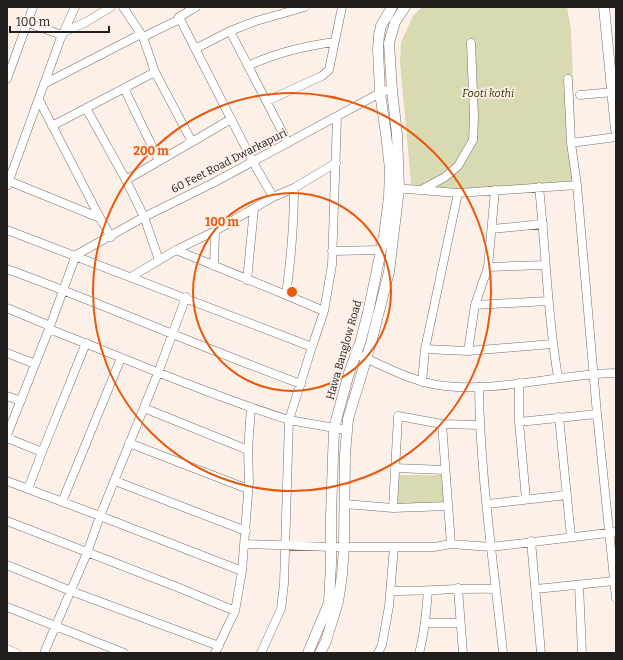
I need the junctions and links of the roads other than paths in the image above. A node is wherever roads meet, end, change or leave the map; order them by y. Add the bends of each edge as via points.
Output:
1 (34, 7) edge
2 (75, 7) edge
3 (111, 7) edge
4 (124, 7) edge
5 (196, 7) edge
6 (305, 7) edge
7 (342, 7) edge
8 (392, 7) edge
9 (404, 7) edge
10 (604, 7) edge
11 (180, 19) junction
12 (28, 23) junction
13 (230, 31) junction
14 (63, 34) junction
15 (142, 35) junction
16 (334, 42) junction
17 (471, 43) dead end
18 (195, 50) junction
19 (248, 66) junction
20 (156, 72) junction
21 (7, 79) edge
22 (568, 79) dead end
23 (44, 84) junction
24 (124, 88) junction
25 (392, 88) junction
26 (613, 92) junction
27 (380, 93) junction
28 (580, 94) dead end
29 (39, 100) junction
30 (267, 101) junction
31 (86, 108) junction
32 (337, 117) junction
33 (231, 120) junction
34 (52, 126) junction
35 (616, 130) edge
36 (616, 138) edge
37 (192, 142) junction
38 (571, 142) junction
39 (288, 143) junction
40 (159, 161) junction
41 (253, 162) junction
42 (336, 163) junction
43 (126, 180) junction
44 (8, 183) edge
45 (577, 185) junction
46 (539, 187) junction
47 (294, 188) junction
48 (394, 188) junction
49 (421, 190) junction
50 (495, 190) junction
51 (458, 193) junction
52 (274, 197) junction
53 (254, 209) junction
54 (144, 217) junction
55 (100, 218) junction
56 (543, 224) junction
57 (492, 229) junction
58 (7, 230) edge
59 (215, 231) junction
60 (111, 237) junction
61 (176, 250) junction
62 (381, 250) junction
63 (332, 251) junction
64 (76, 255) junction
65 (159, 260) junction
66 (545, 265) junction
67 (214, 266) junction
68 (488, 267) junction
69 (7, 269) edge
70 (131, 277) junction
71 (247, 280) junction
72 (64, 290) junction
73 (286, 295) junction
74 (186, 298) junction
75 (548, 301) junction
76 (475, 305) junction
77 (7, 308) edge
78 (324, 311) junction
79 (50, 328) junction
80 (172, 335) junction
81 (86, 344) junction
82 (552, 344) junction
83 (312, 347) junction
84 (425, 349) junction
85 (468, 351) junction
86 (7, 353) edge
87 (356, 354) junction
88 (121, 358) junction
89 (366, 358) junction
90 (35, 364) junction
91 (158, 373) junction
92 (594, 373) junction
93 (616, 373) edge
94 (558, 377) junction
95 (422, 382) junction
96 (519, 383) junction
97 (301, 384) junction
98 (479, 387) junction
99 (7, 396) edge
100 (21, 401) junction
101 (144, 408) junction
102 (252, 408) junction
103 (597, 414) junction
104 (559, 417) junction
105 (288, 420) junction
106 (520, 422) junction
107 (442, 424) junction
108 (480, 425) junction
109 (334, 429) junction
110 (346, 430) junction
111 (7, 436) edge
112 (129, 443) junction
113 (248, 450) junction
114 (42, 452) junction
115 (395, 468) junction
116 (445, 470) junction
117 (7, 481) edge
118 (115, 481) junction
119 (28, 489) junction
120 (248, 489) junction
121 (567, 496) junction
122 (526, 499) junction
123 (62, 502) junction
124 (345, 504) junction
125 (487, 504) junction
126 (448, 506) junction
127 (393, 508) junction
128 (100, 516) junction
129 (7, 521) edge
130 (246, 531) junction
131 (613, 532) edge
132 (570, 537) junction
133 (531, 541) junction
134 (245, 544) junction
135 (451, 544) junction
136 (285, 545) junction
137 (331, 547) junction
138 (344, 547) junction
139 (394, 547) junction
140 (490, 547) junction
141 (87, 553) junction
142 (7, 565) edge
143 (242, 571) junction
144 (614, 581) junction
145 (579, 585) junction
146 (458, 588) junction
147 (496, 589) junction
148 (536, 589) junction
149 (428, 590) junction
150 (71, 591) junction
151 (392, 591) junction
152 (616, 598) edge
153 (7, 607) edge
154 (235, 611) junction
155 (425, 623) junction
156 (460, 623) junction
157 (56, 626) junction
158 (7, 649) edge
159 (217, 649) edge
160 (16, 653) edge
161 (44, 653) edge
162 (124, 653) edge
163 (261, 653) edge
164 (308, 653) edge
165 (320, 653) edge
166 (378, 653) edge
167 (419, 653) edge
168 (463, 653) edge
169 (503, 653) edge
170 (542, 653) edge
171 (582, 653) edge

1 - 12 street
2 - 14 street
3 - 14 street
4 - 15 street
5 - 11 street via 179,17
6 - 13 street
7 - 16 street
8 - 27 street, Hawa Banglow Road via 379,35
9 - 25 street, Hawa Banglow Road via 395,22 389,43
10 - 26 street
11 - 15 street
11 - 18 street
12 - 14 street
12 - 21 street
13 - 18 street
13 - 19 street
14 - 23 street
15 - 20 street
15 - 23 street
16 - 19 street via 265,57
16 - 30 street via 329,70 322,76
17 - 49 street via 473,140 458,166 445,177
18 - 33 street
19 - 30 street
20 - 24 street
20 - 37 street
22 - 38 street
23 - 29 street
24 - 31 street
24 - 40 street
25 - 27 street, 60 Feet Road Dwarkapuri
25 - 48 street, Hawa Banglow Road via 397,134
26 - 28 street
26 - 35 street
27 - 32 street, 60 Feet Road Dwarkapuri
27 - 48 street, Hawa Banglow Road
29 - 34 street
29 - 44 street
30 - 39 street
31 - 34 street
31 - 43 street
32 - 39 street, 60 Feet Road Dwarkapuri
32 - 42 street
33 - 37 street
33 - 41 street
34 - 55 street
36 - 38 street
37 - 40 street
38 - 45 street
39 - 41 street, 60 Feet Road Dwarkapuri
40 - 43 street
41 - 52 street
41 - 54 street, 60 Feet Road Dwarkapuri
42 - 47 street
42 - 63 street
43 - 54 street
44 - 55 street
45 - 46 street
45 - 92 street
46 - 50 street
46 - 56 street
47 - 52 street
47 - 73 street via 294,220
48 - 49 street
48 - 62 street, Hawa Banglow Road
48 - 89 street, Hawa Banglow Road via 389,272
49 - 51 street
50 - 51 street
50 - 57 street
51 - 84 street
52 - 53 street
53 - 59 street
53 - 71 street
54 - 60 street, 60 Feet Road Dwarkapuri
54 - 65 street
55 - 60 street
56 - 57 street
56 - 66 street
57 - 68 street
58 - 64 street
59 - 61 street
59 - 67 street
60 - 64 street, 60 Feet Road Dwarkapuri
61 - 65 street
61 - 67 street
62 - 63 street
62 - 87 street, Hawa Banglow Road via 368,313
63 - 78 street
64 - 70 street
64 - 72 street
65 - 70 street
66 - 68 street
66 - 75 street
67 - 71 street
68 - 76 street
69 - 72 street
70 - 74 street
71 - 73 street
72 - 79 street
72 - 80 street
73 - 78 street
74 - 80 street
74 - 83 street
75 - 76 street
75 - 82 street
76 - 85 street
77 - 79 street
78 - 83 street
79 - 81 street
79 - 90 street
80 - 91 street
80 - 97 street
81 - 88 street
81 - 114 street
82 - 85 street
82 - 94 street
83 - 97 street
84 - 85 street
84 - 95 street
86 - 90 street
87 - 89 street
87 - 109 street, Hawa Banglow Road
88 - 91 street
88 - 123 street
89 - 95 street
89 - 110 street, Hawa Banglow Road
90 - 100 street
91 - 101 street
91 - 102 street
92 - 93 street
92 - 94 street
92 - 103 street
94 - 96 street
95 - 98 street
96 - 98 street
96 - 106 street
97 - 105 street
98 - 108 street
99 - 100 street
100 - 111 street
101 - 112 street
101 - 113 street
102 - 105 street
102 - 113 street
103 - 104 street
103 - 131 street
104 - 106 street
104 - 121 street
105 - 109 street
105 - 136 street
106 - 122 street
107 - 108 street
107 - 115 street via 398,416
107 - 116 street
108 - 125 street
109 - 110 street
109 - 137 street, Hawa Banglow Road
110 - 124 street, Hawa Banglow Road
111 - 114 street
112 - 118 street
112 - 120 street
113 - 120 street
114 - 119 street
115 - 116 street
115 - 127 street
116 - 126 street
117 - 119 street
118 - 128 street
118 - 130 street
119 - 123 street
120 - 130 street
121 - 122 street
121 - 132 street
122 - 125 street
123 - 128 street
124 - 127 street
124 - 138 street, Hawa Banglow Road
125 - 140 street
126 - 127 street
126 - 135 street
128 - 141 street
128 - 143 street
129 - 141 street
130 - 134 street
131 - 132 street
131 - 144 street
132 - 133 street
133 - 140 street
133 - 148 street
134 - 136 street
134 - 143 street
135 - 139 street via 434,547
135 - 140 street
136 - 137 street
136 - 163 street via 281,609
137 - 138 street
137 - 164 street, Hawa Banglow Road via 329,603
138 - 139 street
138 - 165 street, Hawa Banglow Road via 338,602
139 - 151 street
140 - 147 street
141 - 150 street
141 - 154 street
142 - 150 street
143 - 154 street
144 - 145 street
144 - 152 street
145 - 148 street
145 - 171 street
146 - 147 street
146 - 149 street
146 - 156 street
147 - 169 street
148 - 170 street
149 - 151 street
149 - 155 street
150 - 157 street
150 - 159 street
151 - 166 street via 382,645
153 - 157 street
154 - 159 street
155 - 156 street
155 - 167 street
156 - 168 street
157 - 161 street
157 - 162 street
158 - 160 street

